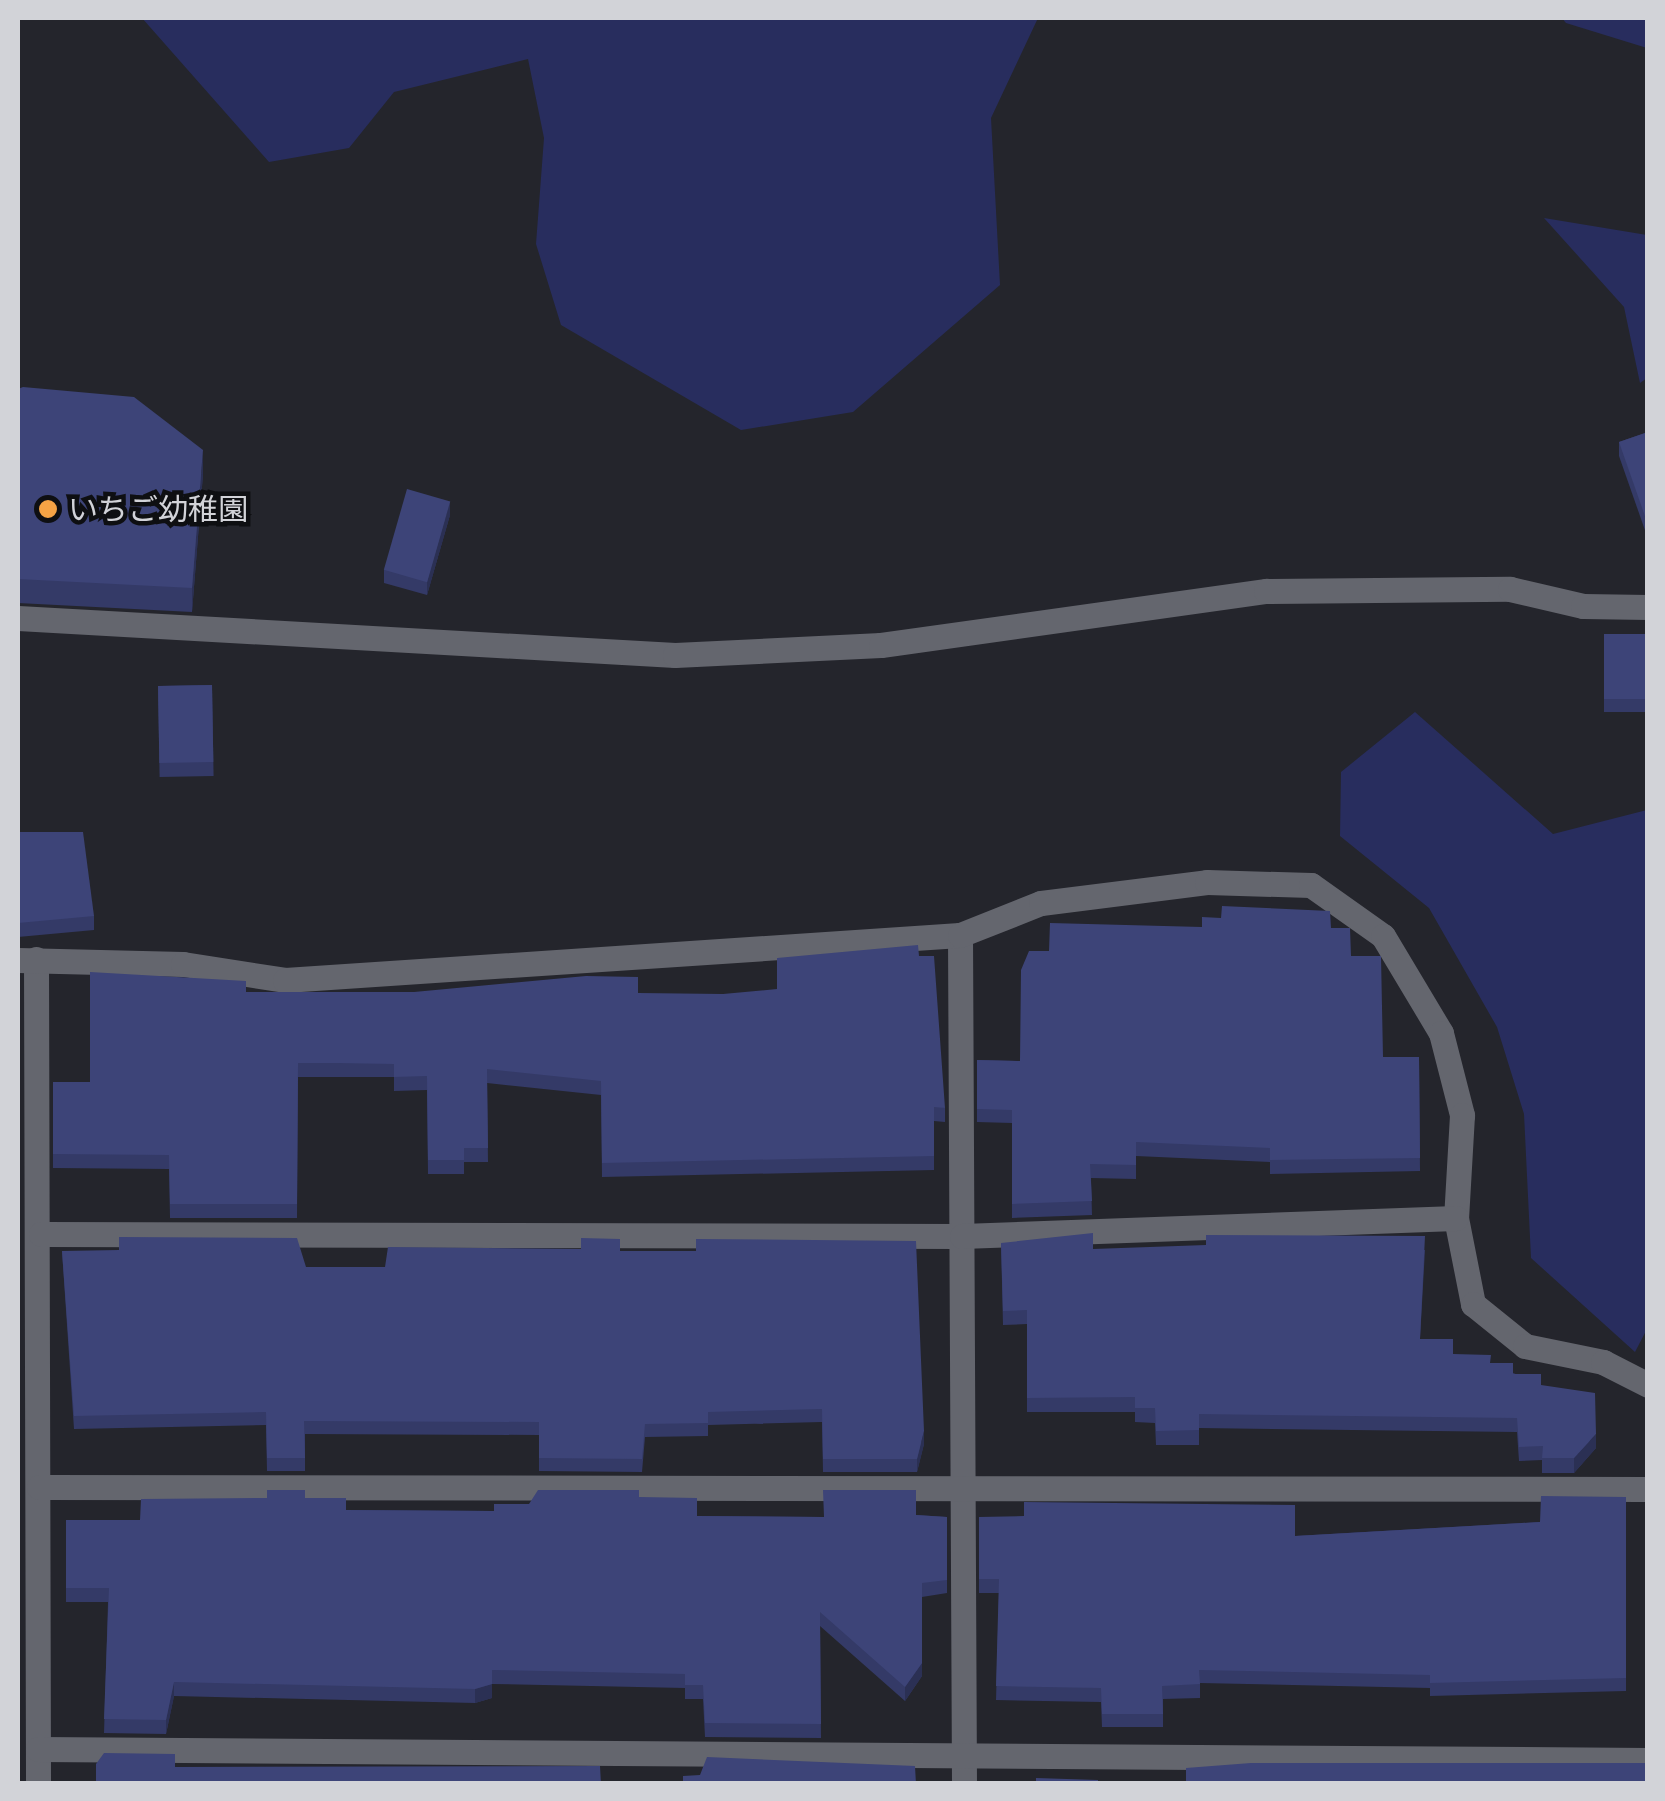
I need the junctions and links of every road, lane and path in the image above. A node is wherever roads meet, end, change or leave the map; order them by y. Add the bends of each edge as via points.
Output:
1 (1648, 607) edge
2 (18, 618) edge
3 (960, 935) junction
4 (27, 960) edge
5 (1456, 1218) junction
6 (40, 1234) junction
7 (962, 1236) junction
8 (1648, 1385) edge
9 (39, 1486) junction
10 (1648, 1489) edge
11 (962, 1490) junction
12 (38, 1749) junction
13 (963, 1751) junction
14 (1648, 1760) edge
15 (38, 1784) edge
16 (964, 1784) edge

1 - 2 street via 1583,606 1510,589 1266,590 881,646 676,655
3 - 4 street via 286,980 183,964
3 - 5 street via 1041,904 1207,882 1312,885 1383,936 1441,1032 1462,1115
3 - 7 street
4 - 6 street
5 - 7 street
5 - 8 street via 1472,1304 1526,1346 1603,1362
6 - 7 street
6 - 9 street
7 - 11 street
9 - 11 street
9 - 12 street
10 - 11 street
11 - 13 street
12 - 13 street
12 - 15 street
13 - 14 street
13 - 16 street

